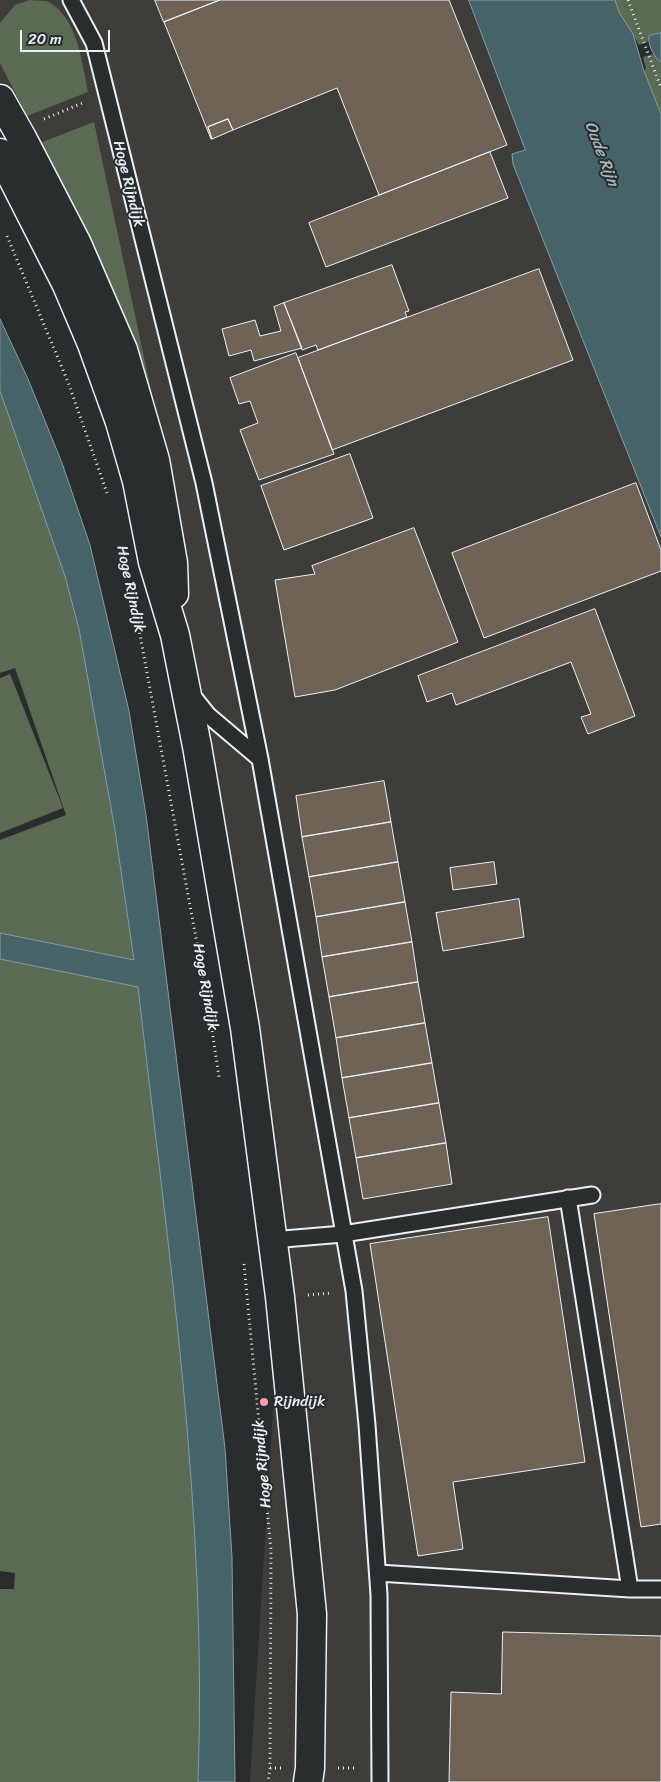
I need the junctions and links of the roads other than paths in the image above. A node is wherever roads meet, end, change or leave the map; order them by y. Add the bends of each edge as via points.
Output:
1 (71, 0) edge
2 (0, 99) edge
3 (0, 153) edge
4 (175, 635) junction
5 (185, 686) junction
6 (260, 759) junction
7 (592, 1195) dead end
8 (568, 1198) junction
9 (343, 1234) junction
10 (272, 1240) junction
11 (378, 1573) junction
12 (630, 1589) junction
13 (661, 1589) edge
14 (308, 1782) edge
15 (380, 1782) edge

1 - 6 lane, Hoge Rijndijk via 94,43 204,483
2 - 4 street, Hoge Rijndijk via 77,244 123,350 155,460 173,563
3 - 4 street, Hoge Rijndijk via 67,285 92,344 137,481 154,562
4 - 5 street, Hoge Rijndijk
5 - 6 lane via 208,716
5 - 10 street, Hoge Rijndijk via 245,1028
6 - 9 lane, Hoge Rijndijk
7 - 8 lane
8 - 9 lane
8 - 12 lane
9 - 10 lane
9 - 11 lane, Hoge Rijndijk via 354,1292
10 - 14 street, Hoge Rijndijk via 312,1614
11 - 12 lane
11 - 15 lane, Hoge Rijndijk
12 - 13 lane

